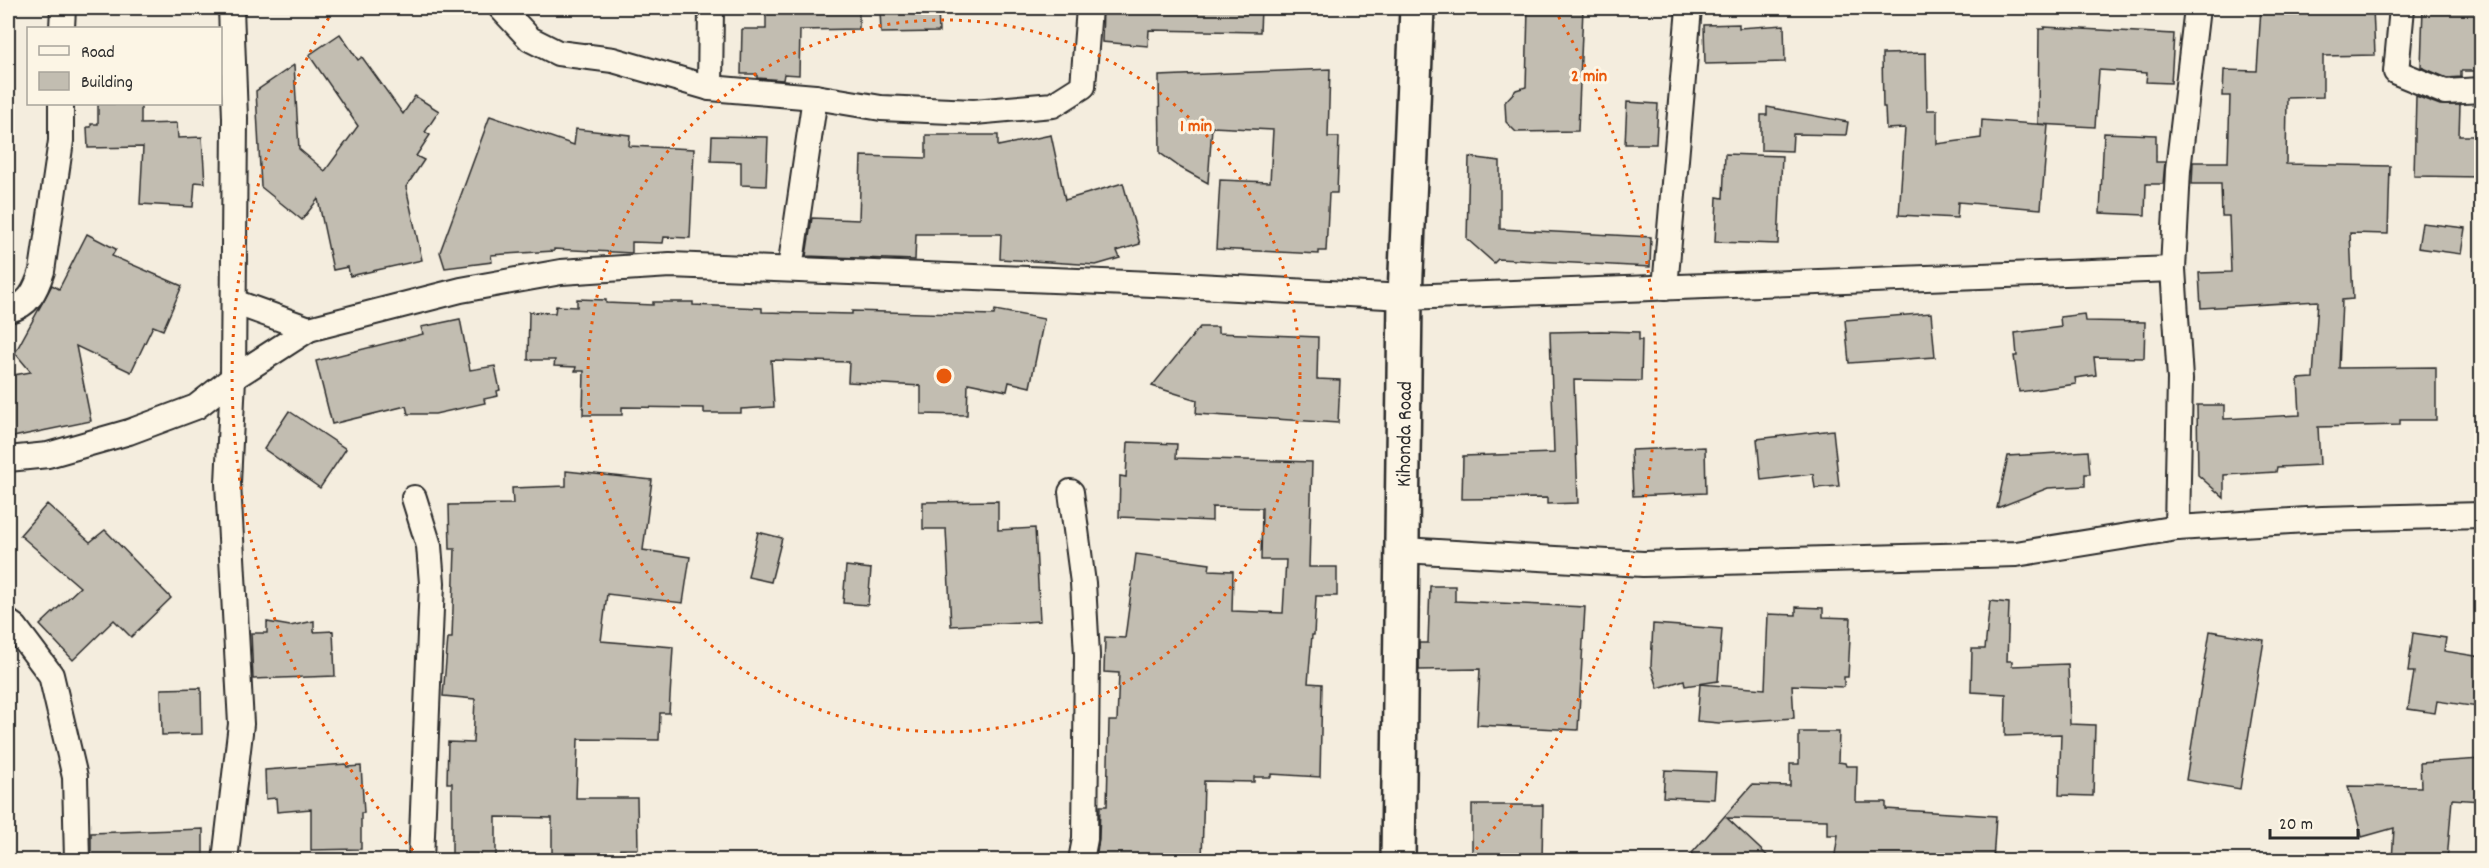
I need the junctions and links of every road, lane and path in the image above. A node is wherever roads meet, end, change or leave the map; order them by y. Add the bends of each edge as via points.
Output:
1 (63, 8) edge
2 (231, 8) edge
3 (501, 8) edge
4 (711, 8) edge
5 (1089, 8) edge
6 (1417, 8) edge
7 (1689, 8) edge
8 (2197, 8) edge
9 (2402, 8) edge
10 (62, 27) edge
11 (710, 88) junction
12 (2481, 90) edge
13 (815, 98) junction
14 (61, 105) edge
15 (790, 269) junction
16 (2173, 269) junction
17 (1665, 288) junction
18 (1405, 297) junction
19 (234, 302) junction
20 (8, 310) edge
21 (309, 329) junction
22 (233, 378) junction
23 (8, 459) edge
24 (1071, 492) dead end
25 (414, 498) dead end
26 (2481, 515) edge
27 (2177, 528) junction
28 (1403, 550) junction
29 (8, 622) edge
30 (77, 861) edge
31 (225, 861) edge
32 (421, 861) edge
33 (1081, 861) edge
34 (1398, 861) edge

1 - 10 street
2 - 19 street
3 - 11 street via 530,39 558,53 613,60
4 - 11 street
5 - 13 street via 1083,86 1053,105 974,112 881,108
6 - 18 street, Kihonda Road
7 - 17 street
8 - 16 street via 2178,170
9 - 12 street via 2396,72 2445,92
11 - 13 street
13 - 15 street
14 - 20 street via 61,141 42,271 29,299
15 - 18 street
15 - 21 street via 670,265 561,272 461,290
16 - 17 street
16 - 27 street via 2180,379
17 - 18 street
18 - 28 street, Kihonda Road
19 - 21 street
19 - 22 street
21 - 22 street
22 - 23 street via 196,407 129,432 48,455
22 - 31 street via 228,483 241,724
24 - 33 street via 1083,583 1087,655 1085,838
25 - 32 street via 429,546 432,583
26 - 27 street
27 - 28 street via 2016,554 1643,564
28 - 34 street, Kihonda Road
29 - 30 street via 51,675 75,777

